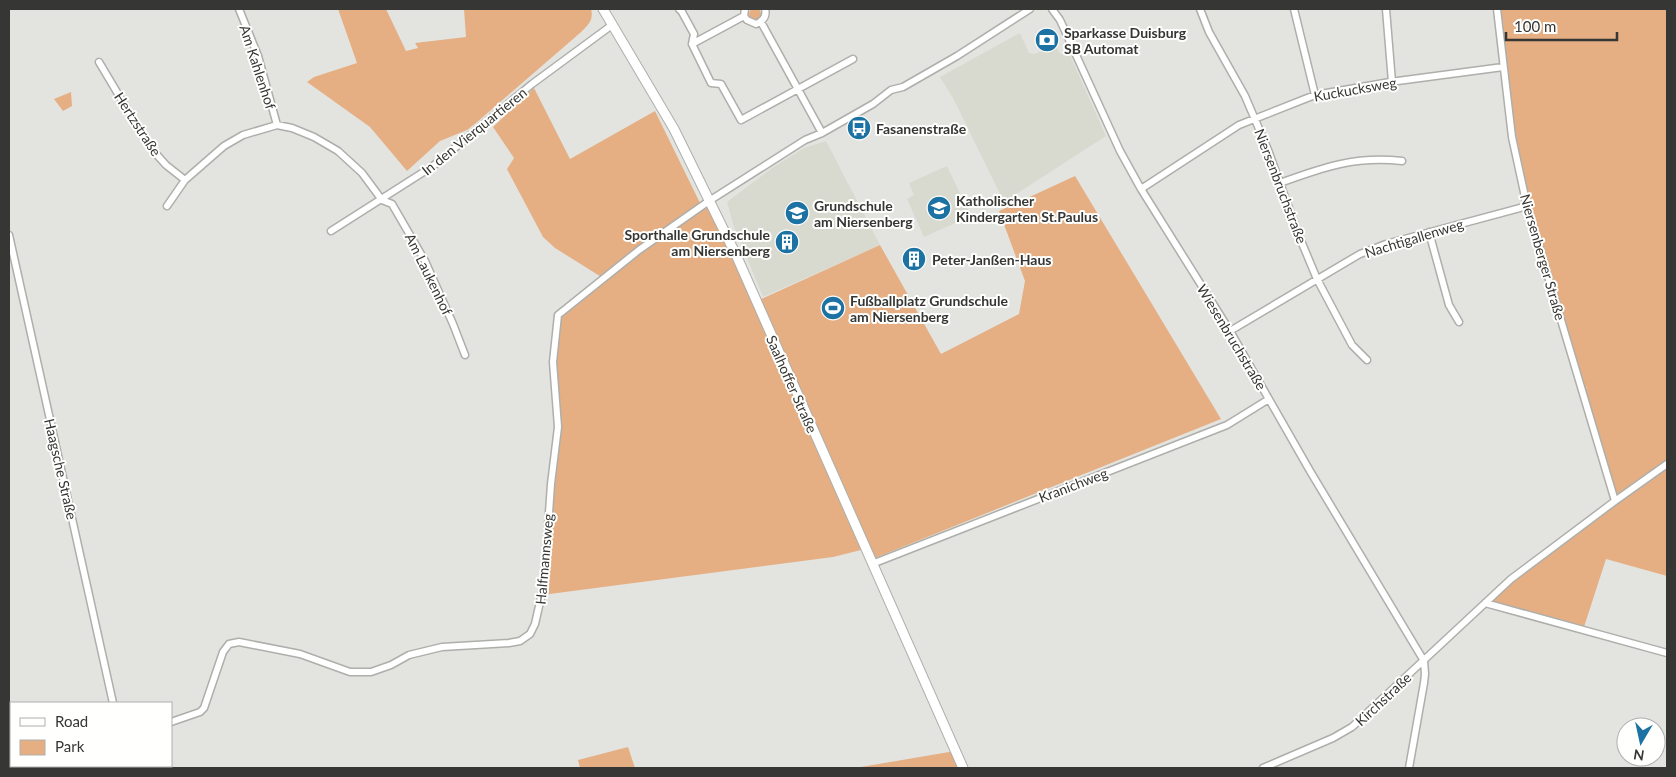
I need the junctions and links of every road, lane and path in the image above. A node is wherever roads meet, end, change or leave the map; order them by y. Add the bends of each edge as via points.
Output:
1 (239, 9) edge
2 (603, 9) edge
3 (679, 9) edge
4 (765, 9) edge
5 (1030, 9) edge
6 (1052, 9) edge
7 (1200, 9) edge
8 (1294, 9) edge
9 (1386, 9) edge
10 (1497, 9) edge
11 (745, 12) edge
12 (761, 22) junction
13 (612, 25) junction
14 (692, 44) junction
15 (853, 59) dead end
16 (99, 62) dead end
17 (1503, 67) junction
18 (1392, 82) junction
19 (798, 88) junction
20 (1315, 95) junction
21 (1254, 118) junction
22 (276, 126) junction
23 (822, 133) junction
24 (1402, 161) dead end
25 (185, 180) junction
26 (1280, 183) junction
27 (1141, 189) junction
28 (382, 200) junction
29 (709, 201) junction
30 (167, 206) dead end
31 (1527, 206) junction
32 (331, 231) dead end
33 (1429, 232) junction
34 (9, 235) edge
35 (1318, 279) junction
36 (1460, 322) dead end
37 (1230, 331) junction
38 (465, 356) dead end
39 (1367, 360) dead end
40 (1269, 399) junction
41 (1667, 464) edge
42 (1614, 501) junction
43 (872, 564) junction
44 (1485, 603) junction
45 (1667, 652) edge
46 (1424, 661) junction
47 (113, 702) edge
48 (172, 722) edge
49 (963, 768) edge
50 (1263, 768) edge
51 (1409, 768) edge

1 - 22 street, Am Kahlenhof via 258,56
2 - 13 main road, Saalhoffer Straße
3 - 14 street via 694,34
4 - 12 street via 766,15
5 - 23 street via 958,56 891,90
6 - 27 street, Wiesenbruchstraße
7 - 21 street, Niersenbruchstraße via 1208,32
8 - 20 street
9 - 18 street
10 - 17 street, Niersenberger Straße
11 - 12 street via 750,22
11 - 14 street
12 - 19 street
13 - 28 street, In den Vierquartieren via 525,90 447,156
13 - 29 main road, Saalhoffer Straße via 674,129
14 - 19 street via 711,83 721,84 741,120
15 - 19 street
16 - 25 street, Hertzstraße via 149,146
17 - 18 street, Kuckucksweg
17 - 31 street, Niersenberger Straße via 1512,137
18 - 20 street, Kuckucksweg
19 - 23 street
20 - 21 street, Kuckucksweg
21 - 26 street, Niersenbruchstraße
21 - 27 street, Kuckucksweg
22 - 25 street via 243,135 224,146
22 - 28 street, Am Laukenhof via 292,128 338,151 362,172
23 - 29 street via 805,140
24 - 26 street via 1343,162
25 - 30 street
26 - 35 street, Niersenbruchstraße
27 - 37 street, Wiesenbruchstraße
28 - 32 street, In den Vierquartieren
28 - 38 street, Am Laukenhof via 392,204 425,261
29 - 43 main road, Saalhoffer Straße via 737,257
29 - 48 street, Halfmannsweg via 639,250 558,315 552,362 558,428 544,584 539,614 530,634 509,643 438,647 409,655 371,672 350,672 300,654 239,642 229,644 223,652 204,708
31 - 33 street, Nachtigallenweg
31 - 42 street, Niersenberger Straße
33 - 35 street, Nachtigallenweg via 1360,254
33 - 36 street via 1449,305
34 - 47 street, Haagsche Straße
35 - 37 street, Nachtigallenweg
35 - 39 street, Niersenbruchstraße via 1352,345
37 - 40 street, Wiesenbruchstraße
40 - 43 street, Kranichweg via 1227,425
40 - 46 street, Wiesenbruchstraße
41 - 42 street, Kirchstraße
42 - 44 street, Kirchstraße via 1511,579
43 - 49 main road, Saalhoffer Straße
44 - 45 street
44 - 46 street, Kirchstraße
46 - 50 street, Kirchstraße via 1352,727
46 - 51 street via 1425,674

